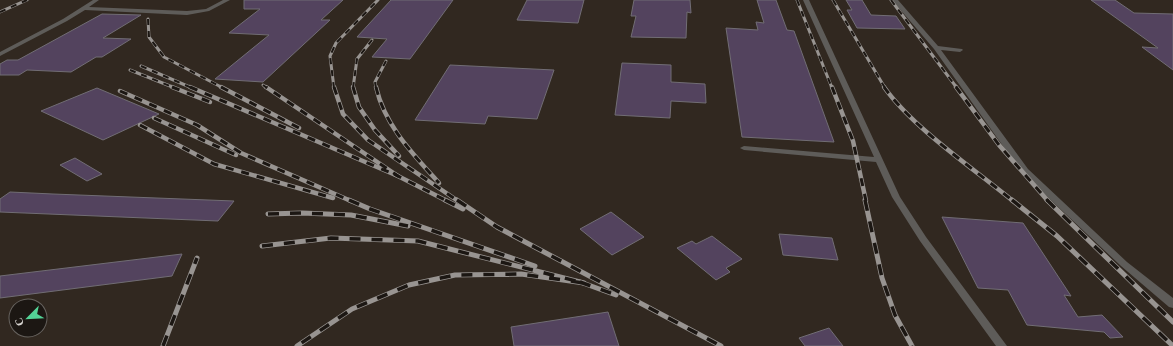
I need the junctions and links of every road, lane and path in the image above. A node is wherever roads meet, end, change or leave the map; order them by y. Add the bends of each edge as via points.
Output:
1 (96, 0) edge
2 (227, 0) edge
3 (806, 0) edge
4 (895, 0) edge
5 (83, 8) junction
6 (936, 48) junction
7 (960, 50) dead end
8 (0, 54) edge
9 (744, 148) dead end
10 (880, 160) junction
11 (1173, 304) edge
12 (1002, 346) edge

1 - 5 lane
2 - 5 lane via 208,10 187,13
3 - 10 lane
4 - 6 lane
5 - 8 lane
6 - 7 lane
6 - 11 lane via 1025,172 1124,264
9 - 10 lane
10 - 12 lane via 896,197 922,239

